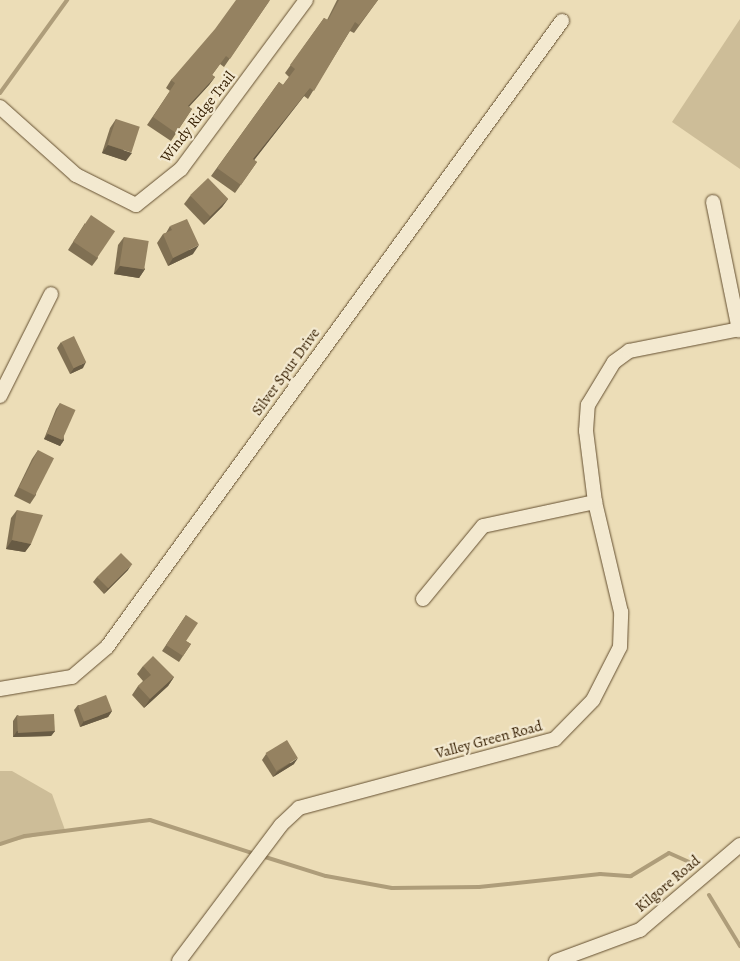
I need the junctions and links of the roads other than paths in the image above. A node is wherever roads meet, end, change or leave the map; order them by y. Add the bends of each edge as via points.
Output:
1 (306, 0) edge
2 (562, 21) dead end
3 (0, 107) edge
4 (713, 202) dead end
5 (51, 294) dead end
6 (739, 330) edge
7 (0, 396) edge
8 (595, 502) junction
9 (424, 599) dead end
10 (0, 689) edge
11 (740, 845) edge
12 (178, 961) edge
13 (556, 961) edge

1 - 3 street, Windy Ridge Trail via 181,170 136,205 76,175
2 - 10 street, Silver Spur Drive via 107,648 72,676
4 - 6 street
5 - 7 street
6 - 8 street, Valley Green Road via 629,351 614,362 588,405 586,431
8 - 9 street via 483,526
8 - 12 street, Valley Green Road via 616,578 620,647 606,681 570,726 555,739 299,808 281,824
11 - 13 street, Kilgore Road via 640,930

